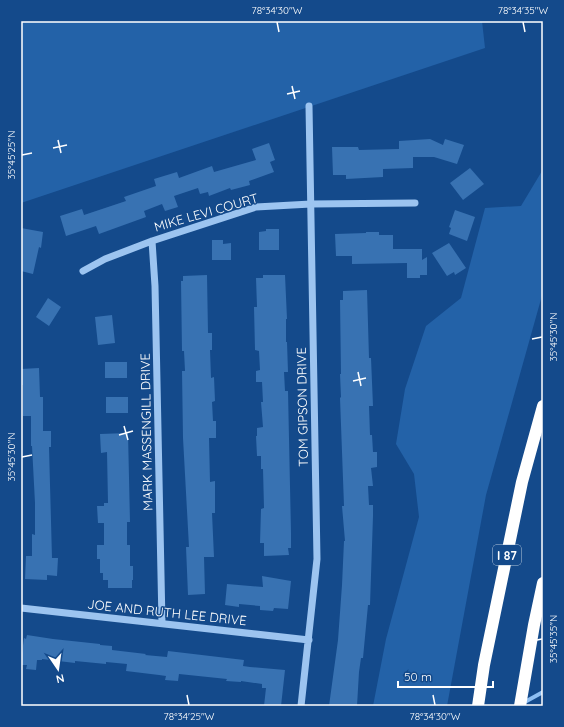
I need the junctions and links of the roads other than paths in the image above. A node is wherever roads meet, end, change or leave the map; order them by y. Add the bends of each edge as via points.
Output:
1 (309, 106) dead end
2 (415, 203) dead end
3 (311, 204) junction
4 (152, 241) junction
5 (83, 271) dead end
6 (543, 406) edge
7 (543, 583) edge
8 (21, 608) edge
9 (162, 623) junction
10 (309, 640) junction
11 (302, 706) edge
12 (478, 706) edge
13 (520, 706) edge

1 - 3 street, TOM GIPSON DRIVE
2 - 3 street, MIKE LEVI COURT
3 - 4 street, MIKE LEVI COURT via 256,207
3 - 10 street, TOM GIPSON DRIVE via 317,559
4 - 5 street, MIKE LEVI COURT via 104,259
4 - 9 street, MARK MASSENGILL DRIVE
6 - 12 highway, I 87 via 522,482 484,665
7 - 13 highway
8 - 9 street, JOE AND RUTH LEE DRIVE
9 - 10 street, JOE AND RUTH LEE DRIVE
10 - 11 street, TOM GIPSON DRIVE

